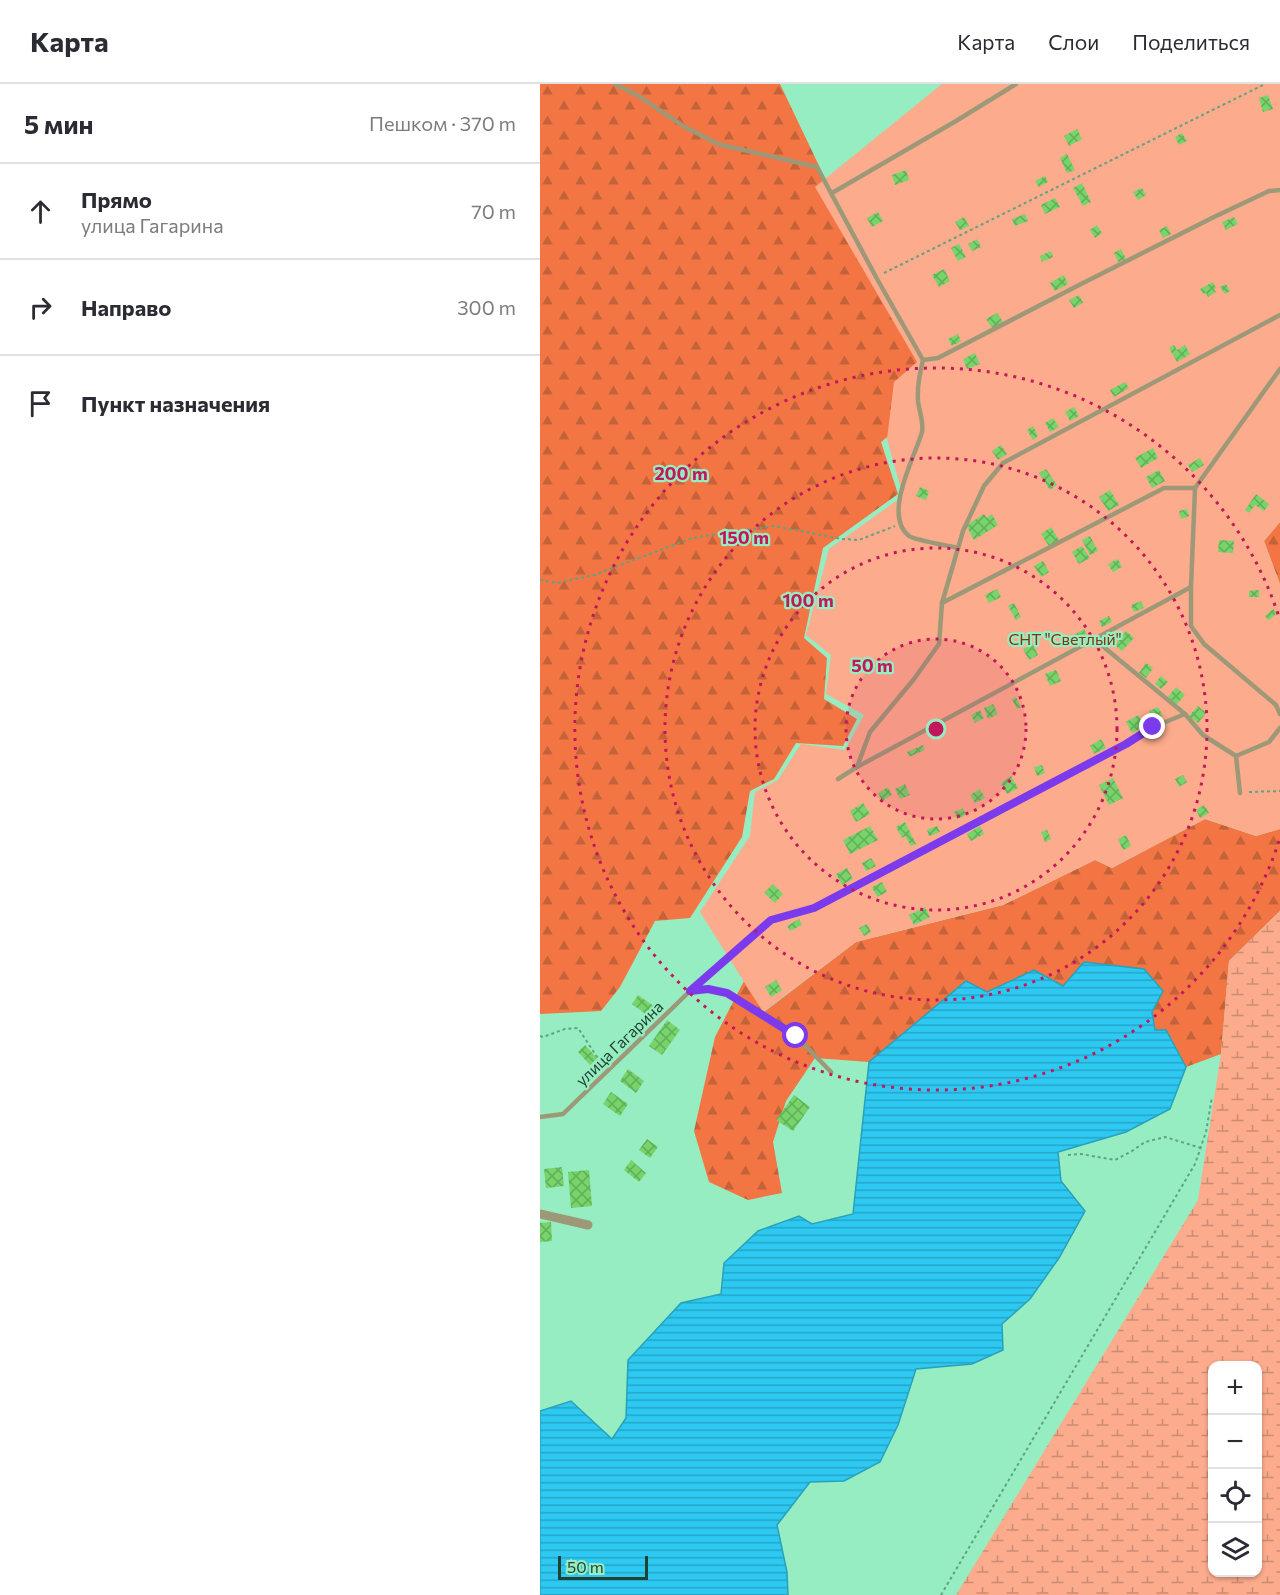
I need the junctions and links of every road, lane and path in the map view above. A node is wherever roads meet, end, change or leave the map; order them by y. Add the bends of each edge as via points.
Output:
1 (615, 84) edge
2 (1016, 84) edge
3 (1265, 84) edge
4 (1280, 190) edge
5 (832, 193) junction
6 (876, 277) junction
7 (1280, 315) edge
8 (923, 360) junction
9 (1280, 369) edge
10 (1195, 488) junction
11 (900, 524) junction
12 (958, 548) junction
13 (540, 580) edge
14 (1191, 588) junction
15 (942, 603) junction
16 (1094, 639) junction
17 (1185, 714) junction
18 (1280, 714) edge
19 (1280, 728) edge
20 (1236, 756) junction
21 (856, 767) junction
22 (838, 779) dead end
23 (1280, 791) edge
24 (1240, 793) joint
25 (690, 991) junction
26 (540, 1036) edge
27 (607, 1071) junction
28 (831, 1072) dead end
29 (1212, 1097) dead end
30 (540, 1117) edge
31 (1200, 1148) junction
32 (1068, 1155) dead end
33 (540, 1214) edge
34 (588, 1225) dead end
35 (941, 1595) edge

1 - 5 lane via 718,144 817,167
2 - 5 lane
3 - 6 path
4 - 8 lane via 1269,191 1214,217 938,358
5 - 6 lane
6 - 8 lane
7 - 12 lane via 1003,463 984,486
8 - 11 lane via 918,381 922,430 908,467
9 - 10 lane
10 - 14 lane
10 - 15 lane via 1164,488
11 - 12 lane via 910,537
11 - 13 path via 859,540 775,526 730,531 692,538 594,575 557,583
12 - 15 lane
14 - 16 lane
14 - 18 lane via 1191,626 1204,645 1276,705
15 - 21 lane via 939,644 870,732
16 - 17 lane
16 - 21 lane
17 - 20 lane via 1203,735
17 - 25 lane, улица Гагарина via 1153,727 814,908 771,920
19 - 20 lane via 1269,742
20 - 24 lane
21 - 22 lane
23 - 24 path
25 - 27 lane, улица Гагарина
25 - 28 lane via 727,993 796,1036
26 - 27 path via 578,1029
27 - 30 lane, улица Гагарина via 563,1114
29 - 31 path
31 - 32 path via 1165,1137 1145,1142 1115,1160
31 - 35 path via 1196,1164
33 - 34 street

